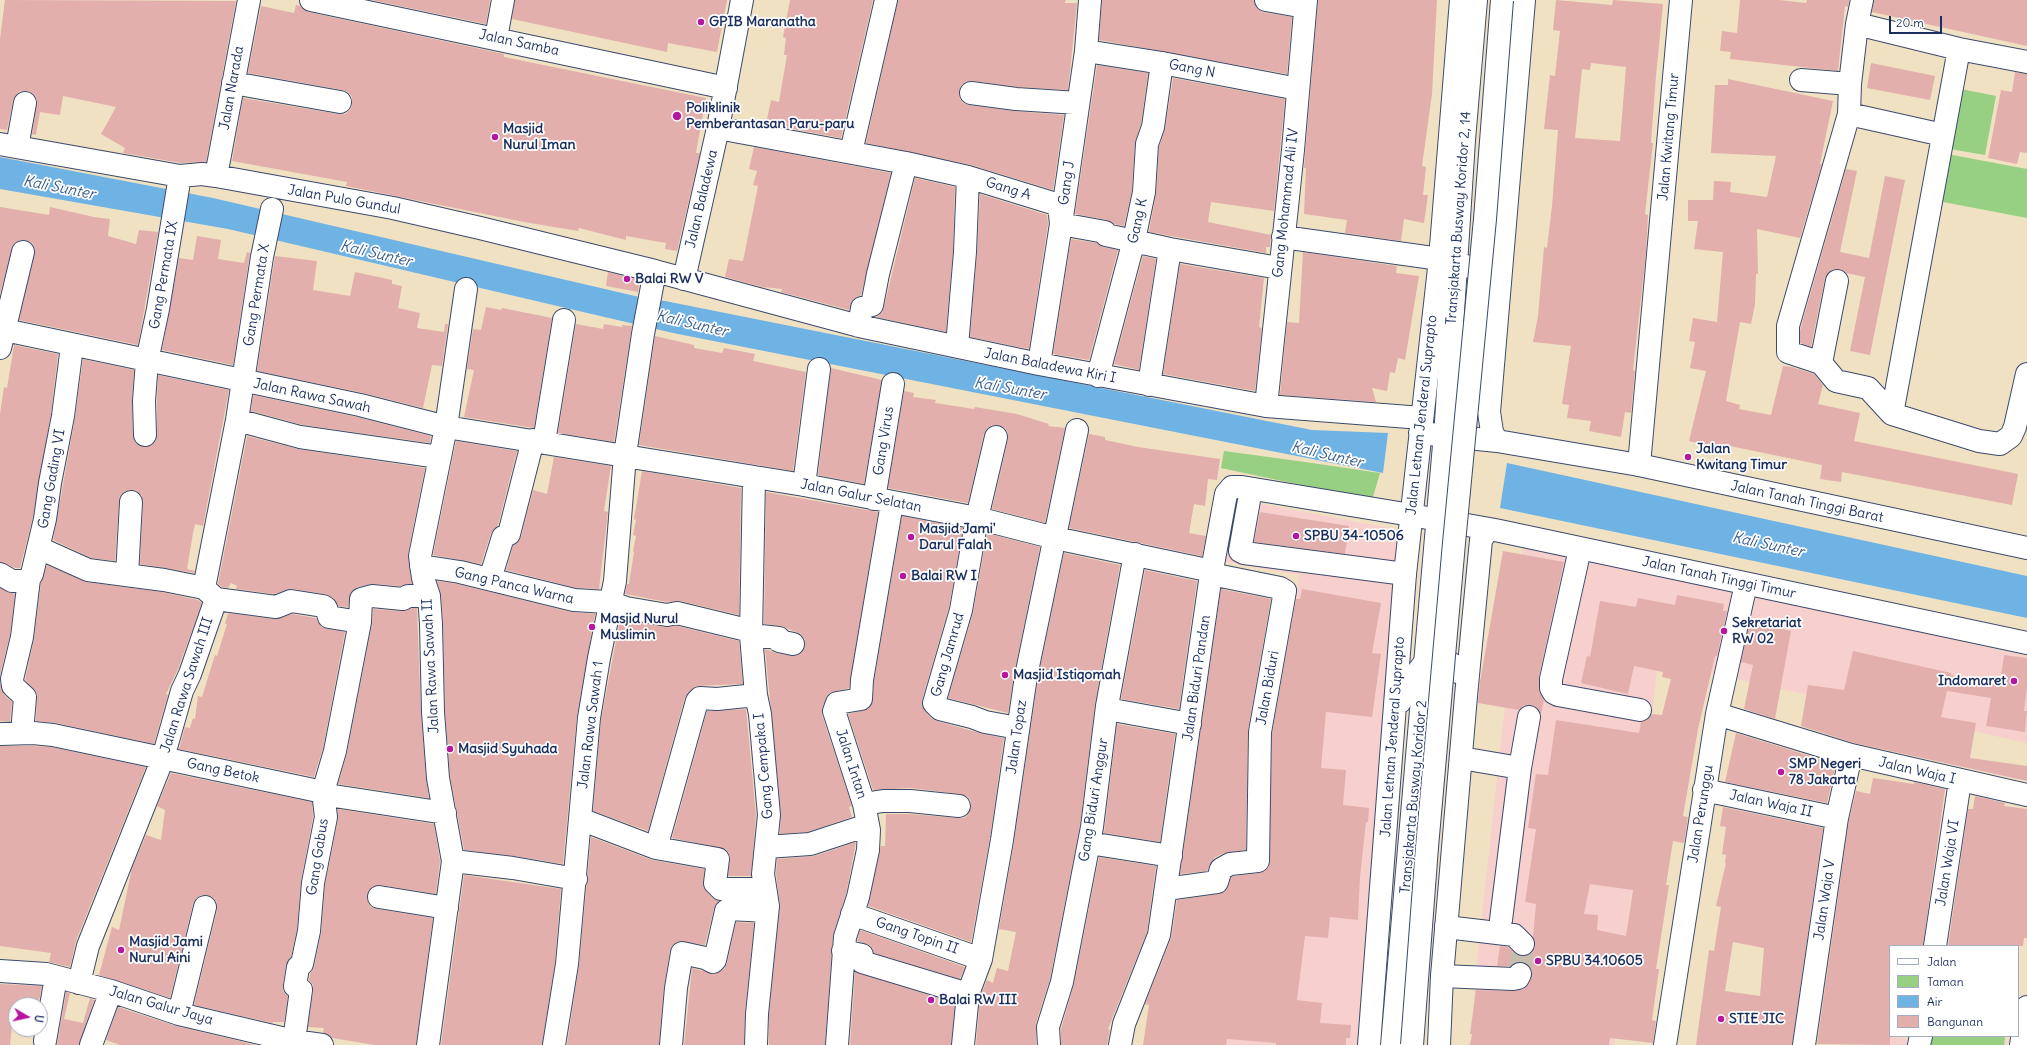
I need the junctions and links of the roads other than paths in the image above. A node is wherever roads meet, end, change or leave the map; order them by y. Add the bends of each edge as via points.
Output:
1 (249, 0) edge
2 (311, 0) edge
3 (503, 0) edge
4 (742, 0) edge
5 (886, 0) edge
6 (1090, 0) edge
7 (1266, 0) edge
8 (1461, 0) edge
9 (1476, 0) edge
10 (1502, 0) edge
11 (1524, 0) edge
12 (1681, 0) edge
13 (1862, 0) edge
14 (1305, 3) edge
15 (1857, 24) junction
16 (496, 38) junction
17 (1959, 50) junction
18 (1086, 51) junction
19 (2027, 62) edge
20 (1162, 63) junction
21 (1801, 80) dead end
22 (234, 83) junction
23 (1850, 84) junction
24 (726, 88) junction
25 (1298, 89) junction
26 (972, 93) dead end
27 (26, 102) dead end
28 (340, 102) dead end
29 (1078, 103) junction
30 (1850, 114) junction
31 (718, 128) junction
32 (1943, 135) junction
33 (8, 146) edge
34 (851, 152) junction
35 (906, 163) junction
36 (216, 176) junction
37 (968, 177) junction
38 (178, 188) dead end
39 (272, 209) dead end
40 (1062, 224) junction
41 (1283, 237) junction
42 (1134, 240) junction
43 (1170, 249) junction
44 (23, 252) dead end
45 (1446, 256) junction
46 (1502, 260) junction
47 (1279, 268) junction
48 (654, 277) junction
49 (684, 279) junction
50 (1837, 281) dead end
51 (466, 288) dead end
52 (564, 320) dead end
53 (859, 326) junction
54 (1, 336) edge
55 (72, 346) junction
56 (957, 346) junction
57 (148, 361) junction
58 (1821, 363) junction
59 (1039, 364) junction
60 (819, 369) dead end
61 (2027, 374) edge
62 (1098, 376) junction
63 (243, 381) junction
64 (893, 384) dead end
65 (1149, 385) junction
66 (1266, 406) junction
67 (2023, 410) edge
68 (1892, 414) junction
69 (237, 420) junction
70 (1421, 425) junction
71 (446, 427) junction
72 (1077, 430) dead end
73 (145, 434) dead end
74 (996, 436) dead end
75 (1444, 436) junction
76 (538, 441) junction
77 (1497, 441) junction
78 (625, 455) junction
79 (439, 457) junction
80 (1638, 465) junction
81 (754, 477) junction
82 (804, 485) junction
83 (1251, 489) junction
84 (883, 501) junction
85 (132, 502) dead end
86 (1411, 515) junction
87 (977, 518) junction
88 (1437, 520) junction
89 (1488, 528) junction
90 (1056, 538) junction
91 (39, 548) junction
92 (2027, 548) edge
93 (1580, 549) junction
94 (1135, 554) junction
95 (421, 566) junction
96 (1212, 572) junction
97 (0, 574) edge
98 (1405, 574) junction
99 (128, 575) junction
100 (29, 579) junction
101 (490, 579) junction
102 (1746, 584) junction
103 (210, 593) junction
104 (429, 596) junction
105 (609, 602) junction
106 (360, 622) junction
107 (751, 633) junction
108 (2027, 643) edge
109 (793, 644) dead end
110 (1426, 661) junction
111 (756, 695) junction
112 (1466, 696) junction
113 (1107, 709) junction
114 (1396, 710) junction
115 (1640, 710) dead end
116 (1717, 714) junction
117 (1529, 717) dead end
118 (1190, 724) junction
119 (1018, 728) junction
120 (22, 733) junction
121 (0, 734) edge
122 (1851, 755) junction
123 (163, 758) junction
124 (1461, 758) junction
125 (1520, 768) junction
126 (1960, 781) junction
127 (1704, 790) junction
128 (323, 792) junction
129 (2027, 795) edge
130 (959, 806) dead end
131 (445, 813) junction
132 (866, 814) junction
133 (580, 818) junction
134 (1837, 818) junction
135 (1089, 843) junction
136 (766, 847) junction
137 (656, 848) junction
138 (1171, 856) junction
139 (453, 861) junction
140 (576, 878) junction
141 (765, 889) junction
142 (1166, 889) junction
143 (379, 897) dead end
144 (205, 907) dead end
145 (447, 908) junction
146 (767, 911) junction
147 (852, 914) junction
148 (1501, 920) dead end
149 (1446, 927) junction
150 (1523, 944) dead end
151 (1935, 945) edge
152 (844, 951) junction
153 (981, 959) junction
154 (0, 971) edge
155 (1520, 974) dead end
156 (1442, 976) junction
157 (56, 977) junction
158 (79, 983) junction
159 (110, 991) junction
160 (968, 994) junction
161 (2027, 1007) edge
162 (179, 1014) junction
163 (2021, 1034) edge
164 (240, 1037) edge
165 (45, 1041) dead end
166 (294, 1041) junction
167 (91, 1045) edge
168 (322, 1045) edge
169 (428, 1045) edge
170 (554, 1045) edge
171 (671, 1045) edge
172 (756, 1045) edge
173 (837, 1045) edge
174 (963, 1045) edge
175 (1048, 1045) edge
176 (1120, 1045) edge
177 (1370, 1045) edge
178 (1392, 1045) edge
179 (1412, 1045) edge
180 (1439, 1045) edge
181 (1665, 1045) edge
182 (1804, 1045) edge

1 - 22 street, Jalan Narada
2 - 16 street, Jalan Samba
3 - 16 street
4 - 24 street, Jalan Baladewa
5 - 34 street
6 - 18 street, Gang J
7 - 14 street
8 - 45 street, Jalan Letnan Jenderal Suprapto
9 - 45 street, Transjakarta Busway Koridor 2, 14 via 1464,140
10 - 179 street, bridge via 1485,219 1429,824
11 - 46 street
12 - 80 street, Jalan Kwitang Timur
13 - 15 street
14 - 25 street, Gang Mohammad Ali IV
15 - 17 street
15 - 23 street
16 - 24 street, Jalan Samba
17 - 19 street
17 - 32 street
18 - 20 street, Gang N
18 - 29 street, Gang J
20 - 25 street, Gang N
20 - 42 street, Gang K via 1154,128 1147,144 1144,192
21 - 23 street
22 - 28 street
22 - 36 street, Jalan Narada
23 - 30 street
24 - 31 street, Jalan Baladewa
25 - 41 street, Gang Mohammad Ali IV
26 - 29 street
27 - 33 street
29 - 40 street, Gang J
30 - 32 street
30 - 58 street via 1788,326 1788,352
31 - 34 street, Gang A
31 - 49 street, Jalan Baladewa
32 - 68 street
33 - 36 street, Jalan Pulo Gundul via 180,176
34 - 35 street, Gang A
35 - 37 street, Gang A
35 - 53 street via 872,305 862,308
36 - 48 street, Jalan Pulo Gundul via 393,208 480,228
37 - 40 street, Gang A via 1059,205
37 - 56 street
38 - 57 street, Gang Permata IX
39 - 63 street, Gang Permata X
40 - 42 street
40 - 59 street, Gang J
41 - 45 street
41 - 47 street, Gang Mohammad Ali IV
42 - 43 street
42 - 62 street, Gang K
43 - 47 street
43 - 65 street
44 - 54 street
45 - 46 street via 1486,269 1498,265
45 - 70 street, Jalan Letnan Jenderal Suprapto
45 - 75 street, Transjakarta Busway Koridor 2, 14
46 - 77 street via 1489,412 1492,432
47 - 66 street, Gang Mohammad Ali IV
48 - 49 street, Jalan Pulo Gundul
48 - 78 street, Jalan Rawa Sawah 1
49 - 53 street, Jalan Baladewa Kiri I
50 - 58 street
51 - 71 street, Jalan Rawa Sawah II
52 - 76 street
53 - 56 street, Jalan Baladewa Kiri I
54 - 55 street, Jalan Rawa Sawah
55 - 57 street, Jalan Rawa Sawah
55 - 91 street, Gang Gading VI via 63,416
56 - 59 street, Jalan Baladewa Kiri I
57 - 63 street, Jalan Rawa Sawah
57 - 73 street, Gang Permata IX via 144,401
58 - 68 street via 1836,381 1868,388
59 - 62 street, Jalan Baladewa Kiri I
60 - 82 street
61 - 67 street
62 - 65 street, Jalan Baladewa Kiri I
63 - 69 street, Jalan Rawa Sawah III
63 - 71 street, Jalan Rawa Sawah via 360,405
64 - 84 street, Gang Virus
65 - 66 street, Jalan Baladewa Kiri I
66 - 70 street, Jalan Baladewa Kiri I
67 - 68 street via 2010,436 2000,444 1979,441
69 - 79 street via 300,437
69 - 103 street, Jalan Rawa Sawah III
70 - 75 street, Jalan Tanah Tinggi Barat
70 - 86 street, Jalan Letnan Jenderal Suprapto
71 - 76 street, Jalan Rawa Sawah
71 - 79 street, Jalan Rawa Sawah II
72 - 90 street, Jalan Topaz
74 - 87 street
75 - 77 street, Jalan Tanah Tinggi Barat
75 - 88 street, Transjakarta Busway Koridor 2, 14
76 - 78 street, Jalan Rawa Sawah
76 - 101 street via 509,534 503,537
77 - 80 street, Jalan Tanah Tinggi Barat
78 - 81 street, Jalan Galur Selatan
78 - 105 street, Jalan Rawa Sawah 1 via 615,581
79 - 95 street, Jalan Rawa Sawah II via 420,556
80 - 92 street, Jalan Tanah Tinggi Barat
81 - 82 street, Jalan Galur Selatan
81 - 107 street
82 - 84 street, Jalan Galur Selatan
83 - 86 street, Jalan Biduri Pandan
83 - 96 street, Jalan Biduri Pandan via 1232,487 1226,494
83 - 98 street via 1240,551
84 - 87 street, Jalan Galur Selatan
84 - 132 street, Jalan Intan via 861,699 837,703 834,711
85 - 99 street
86 - 88 street, Jalan Tanah Tinggi Timur
86 - 98 street, Jalan Letnan Jenderal Suprapto
87 - 90 street, Jalan Galur Selatan
87 - 119 street, Gang Jamrud via 962,610 934,703 940,709
88 - 89 street, Jalan Tanah Tinggi Timur
88 - 110 street, Transjakarta Busway Koridor 2
89 - 93 street, Jalan Tanah Tinggi Timur
89 - 112 street via 1481,540
90 - 94 street, Jalan Galur Selatan
90 - 119 street, Jalan Topaz via 1026,676
91 - 99 street via 88,570
91 - 100 street, Gang Gading VI
93 - 102 street, Jalan Tanah Tinggi Timur
93 - 115 street via 1551,688 1558,695
94 - 96 street, Jalan Galur Selatan
94 - 113 street, Gang Biduri Anggur
95 - 101 street, Gang Panca Warna
95 - 104 street, Jalan Rawa Sawah II
96 - 118 street, Jalan Biduri Pandan
96 - 142 street, Jalan Biduri via 1285,591 1260,732 1258,861 1221,869 1217,882
97 - 100 street via 12,581
98 - 114 street, Jalan Letnan Jenderal Suprapto
99 - 103 street
100 - 120 street, Gang Gading VI via 22,638 12,679 13,686 25,697
101 - 105 street, Gang Panca Warna via 574,600
102 - 108 street, Jalan Tanah Tinggi Timur
102 - 116 street, Jalan Perunggu
103 - 106 street via 276,607 290,601 316,605 326,608 329,617
103 - 123 street, Jalan Rawa Sawah III via 190,674 182,691
104 - 106 street, Gang Gabus via 408,596 403,599 372,596 361,599
104 - 131 street, Jalan Rawa Sawah II via 433,712 438,778
105 - 107 street, Gang Panca Warna via 626,608 667,615 677,613
105 - 133 street, Jalan Rawa Sawah 1 via 590,718
106 - 128 street, Gang Gabus via 335,751
107 - 109 street, Gang Panca Warna via 779,638 779,641
107 - 111 street, Gang Cempaka I
110 - 112 street via 1444,659 1455,666 1463,679
110 - 114 street via 1407,686
110 - 178 street, Transjakarta Busway Koridor 2
111 - 136 street, Gang Cempaka I via 770,815
111 - 137 street via 700,698 697,701
112 - 124 street
113 - 118 street
113 - 135 street, Gang Biduri Anggur
114 - 177 street, Jalan Letnan Jenderal Suprapto
116 - 122 street, Jalan Waja I
116 - 127 street, Jalan Perunggu
117 - 125 street
118 - 138 street, Jalan Biduri Pandan
119 - 153 street, Jalan Topaz
120 - 121 street, Gang Betok
120 - 123 street, Gang Betok via 53,735
122 - 126 street, Jalan Waja I
122 - 134 street, Jalan Waja V
123 - 128 street, Gang Betok
123 - 158 street, Jalan Rawa Sawah III via 88,946
124 - 125 street
124 - 149 street
125 - 148 street
126 - 129 street, Jalan Waja I
126 - 151 street, Jalan Waja VI
127 - 134 street, Jalan Waja II
127 - 181 street, Jalan Perunggu
128 - 131 street, Gang Betok via 334,796
128 - 166 street, Gang Gabus via 326,817 313,883 309,931 295,986 301,990
130 - 132 street via 883,801
131 - 139 street, Jalan Rawa Sawah II
132 - 136 street via 810,844
132 - 147 street, Jalan Intan via 868,850
133 - 137 street
133 - 140 street, Jalan Rawa Sawah 1
134 - 182 street, Jalan Waja V
135 - 138 street
135 - 175 street, Gang Biduri Anggur via 1062,982 1048,1027
136 - 141 street, Gang Cempaka I via 763,874
137 - 141 street via 718,859 714,883 721,889
138 - 142 street, Jalan Biduri Pandan
139 - 140 street
139 - 145 street, Jalan Rawa Sawah II
140 - 170 street, Jalan Rawa Sawah 1
141 - 146 street, Gang Cempaka I
142 - 176 street, Jalan Biduri Pandan via 1159,935 1124,1024
143 - 145 street
144 - 162 street
145 - 169 street, Jalan Rawa Sawah II
146 - 171 street via 726,911 713,962 682,953
146 - 172 street, Gang Cempaka I
147 - 152 street, Jalan Intan
147 - 153 street, Gang Topin II
149 - 150 street via 1514,935
149 - 156 street
152 - 160 street via 862,955 862,962
152 - 173 street, Jalan Intan
153 - 160 street, Jalan Topaz
154 - 157 street, Jalan Galur Jaya via 30,972
155 - 156 street via 1518,978 1513,979
156 - 180 street
157 - 158 street, Jalan Galur Jaya
157 - 165 street
158 - 159 street, Jalan Galur Jaya
159 - 162 street, Jalan Galur Jaya
159 - 167 street
160 - 174 street, Jalan Topaz
161 - 163 street
162 - 164 street, Jalan Galur Jaya
164 - 166 street, Jalan Galur Jaya
166 - 168 street, Jalan Galur Jaya

